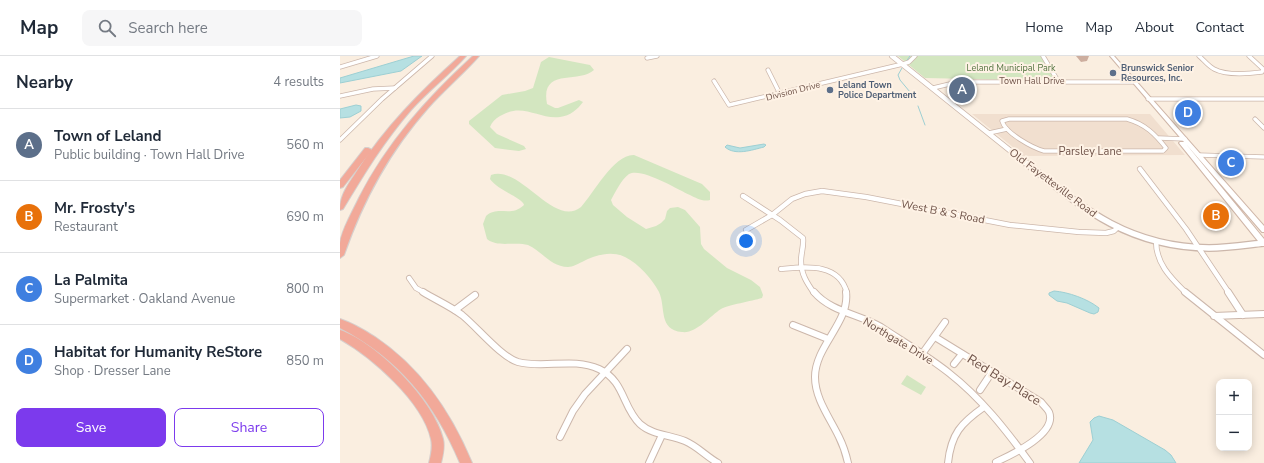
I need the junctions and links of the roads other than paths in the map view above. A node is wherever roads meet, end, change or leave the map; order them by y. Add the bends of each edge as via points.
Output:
1 (377, 56) edge
2 (432, 56) edge
3 (463, 56) edge
4 (476, 56) edge
5 (657, 56) edge
6 (892, 56) edge
7 (915, 56) edge
8 (1043, 56) edge
9 (1112, 56) edge
10 (1200, 56) edge
11 (1249, 56) edge
12 (646, 58) dead end
13 (903, 64) junction
14 (340, 67) edge
15 (768, 70) dead end
16 (714, 81) dead end
17 (1058, 81) junction
18 (1133, 82) junction
19 (395, 88) junction
20 (932, 88) junction
21 (780, 94) junction
22 (340, 96) edge
23 (1148, 99) junction
24 (1264, 99) edge
25 (405, 112) junction
26 (1255, 119) dead end
27 (1264, 128) edge
28 (1007, 129) junction
29 (989, 133) junction
30 (340, 134) edge
31 (346, 134) junction
32 (1159, 138) junction
33 (1182, 139) junction
34 (340, 140) edge
35 (1199, 155) junction
36 (1264, 157) edge
37 (1140, 169) dead end
38 (340, 184) edge
39 (743, 196) dead end
40 (340, 207) edge
41 (772, 215) junction
42 (1118, 227) junction
43 (746, 230) dead end
44 (1264, 230) edge
45 (1156, 241) junction
46 (1264, 243) edge
47 (1198, 248) junction
48 (340, 255) edge
49 (801, 267) junction
50 (781, 269) dead end
51 (409, 278) dead end
52 (474, 295) dead end
53 (455, 310) junction
54 (843, 312) junction
55 (1264, 314) edge
56 (1243, 315) junction
57 (1214, 316) junction
58 (945, 322) dead end
59 (793, 325) dead end
60 (344, 330) edge
61 (935, 337) junction
62 (828, 340) junction
63 (627, 349) dead end
64 (922, 354) junction
65 (962, 354) junction
66 (1264, 355) edge
67 (954, 364) dead end
68 (604, 372) junction
69 (992, 372) junction
70 (980, 390) dead end
71 (984, 407) junction
72 (662, 435) junction
73 (560, 437) dead end
74 (1022, 450) junction
75 (996, 462) edge
76 (435, 463) edge
77 (466, 463) edge
78 (649, 463) edge
79 (718, 463) edge
80 (848, 463) edge
81 (948, 463) edge
82 (1030, 463) edge

1 - 14 street
2 - 19 street
3 - 25 highway
4 - 48 highway via 436,94 393,147 360,203
5 - 12 street
6 - 13 street, Old Fayetteville Road
7 - 13 street, Division Drive via 910,62
8 - 17 street
9 - 18 main road
10 - 11 street via 1213,69 1224,72 1262,72 1263,69
13 - 20 street, Old Fayetteville Road
13 - 21 street, Division Drive
15 - 21 street
16 - 21 street, Division Drive via 729,105
17 - 18 street, Town Hall Drive
17 - 20 street, Town Hall Drive via 958,82
18 - 23 main road
19 - 22 street via 373,89
19 - 31 street
20 - 29 street, Old Fayetteville Road
23 - 24 street
23 - 33 main road
25 - 38 highway via 380,136
25 - 40 highway via 368,160
26 - 27 street
28 - 29 street
28 - 32 street via 1002,121 1009,118 1126,119 1149,127
28 - 32 street, Parsley Lane via 1033,148 1044,151 1163,151 1166,148
29 - 42 street, Old Fayetteville Road via 1087,211
30 - 31 street
31 - 34 street
32 - 33 street
33 - 35 main road
33 - 46 main road
35 - 36 street
35 - 44 main road
37 - 47 street
39 - 41 street, Northgate Drive
41 - 42 street, West B & S Road via 798,196 826,192 866,197 1010,225 1106,233
41 - 43 street, West B & S Road
41 - 49 street, Northgate Drive via 803,238
42 - 45 street, Old Fayetteville Road
45 - 47 street, Old Fayetteville Road
45 - 57 street via 1159,261 1169,276
46 - 47 street, Old Fayetteville Road
47 - 56 street
49 - 50 street
49 - 54 street, Northgate Drive via 804,278 815,294
49 - 54 street via 821,269 842,281 848,296
51 - 53 street via 415,287
52 - 53 street
53 - 68 street via 510,359 530,364 577,363
54 - 62 street
54 - 64 street, Northgate Drive via 873,323
55 - 56 street
56 - 57 street
57 - 66 street
58 - 61 street
59 - 62 street
60 - 76 highway via 414,396 430,420 436,435 438,451
60 - 77 highway via 389,353 416,378 439,408
61 - 64 street
61 - 65 street, Red Bay Place
62 - 80 street via 817,363 816,386 842,443
63 - 68 street
64 - 71 street, Northgate Drive via 957,380
65 - 67 street
65 - 69 street, Red Bay Place
68 - 72 street via 621,388 631,412 640,424
68 - 73 street via 579,402
69 - 70 street
69 - 74 street, Red Bay Place via 1042,402 1049,409 1048,423 1043,433
71 - 74 street, Northgate Drive
71 - 81 street via 964,422 954,434
72 - 78 street
72 - 79 street via 691,444
74 - 75 street
74 - 82 street, Northgate Drive

